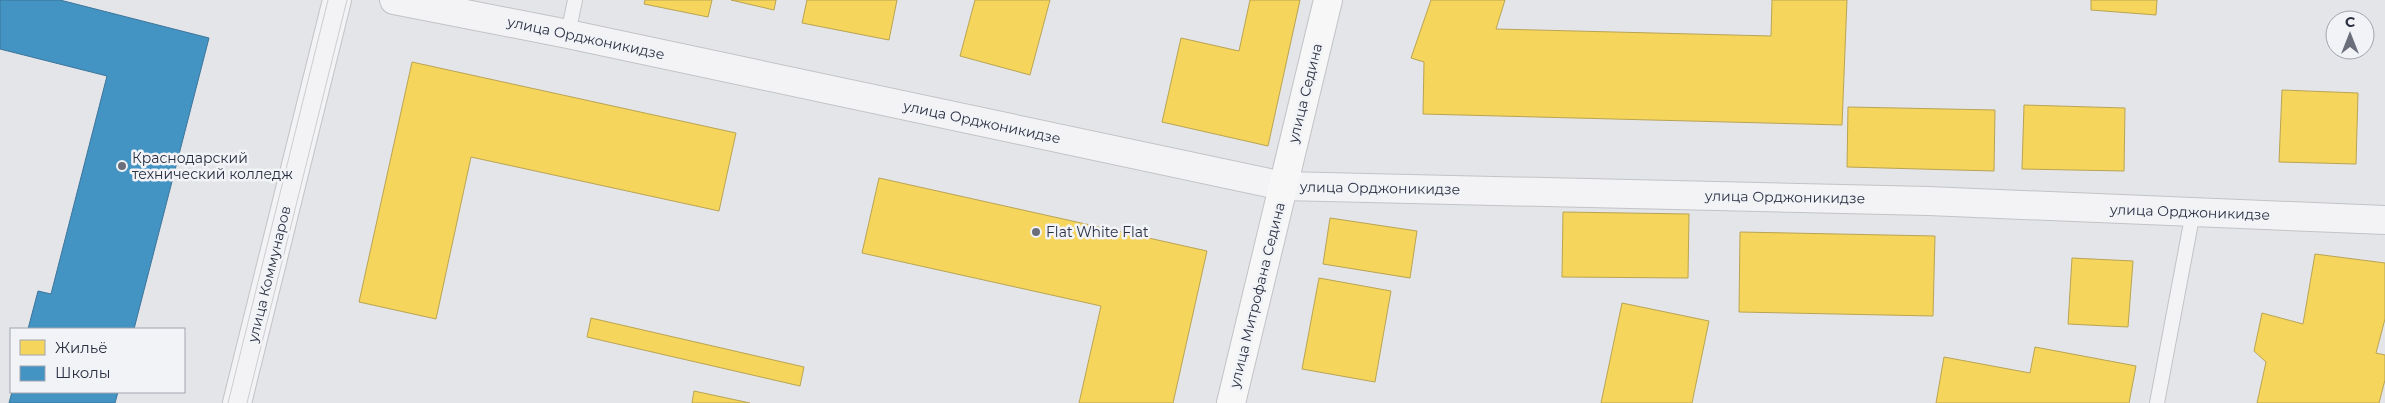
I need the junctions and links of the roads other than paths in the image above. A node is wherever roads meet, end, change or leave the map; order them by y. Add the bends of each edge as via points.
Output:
1 (337, 0) edge
2 (394, 0) edge
3 (575, 0) edge
4 (1328, 0) edge
5 (568, 34) junction
6 (1283, 186) junction
7 (2192, 212) junction
8 (2385, 220) edge
9 (237, 403) edge
10 (1231, 403) edge
11 (2156, 403) edge

1 - 9 street, улица Коммунаров
2 - 5 street, улица Орджоникидзе
3 - 5 lane
4 - 6 main road, улица Седина
5 - 6 street, улица Орджоникидзе
6 - 7 street, улица Орджоникидзе via 1928,201
6 - 10 main road, улица Митрофана Седина
7 - 8 street, улица Орджоникидзе
7 - 11 lane

